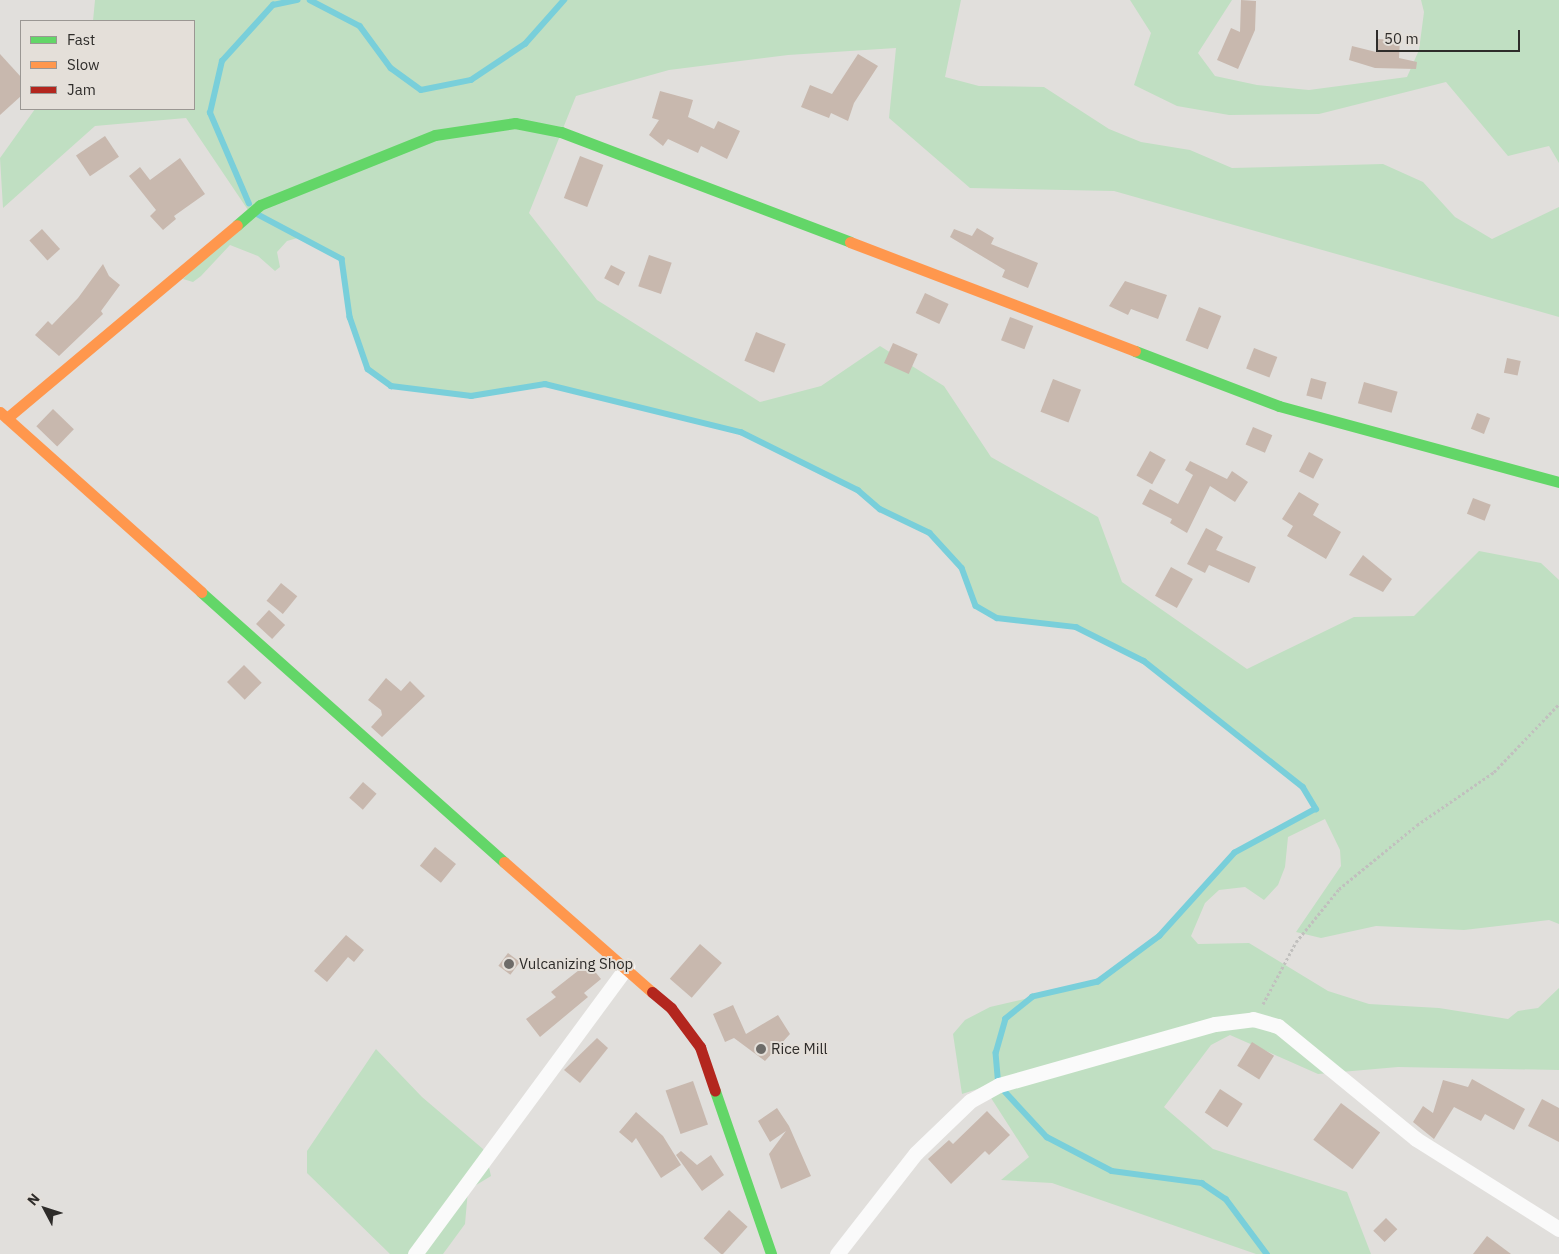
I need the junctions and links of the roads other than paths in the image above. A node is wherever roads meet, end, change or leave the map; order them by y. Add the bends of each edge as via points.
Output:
1 (3, 415) edge
2 (1559, 482) edge
3 (627, 966) junction
4 (1559, 1230) edge
5 (415, 1254) edge
6 (771, 1254) edge
7 (838, 1254) edge

1 - 2 street via 260,205 435,135 515,123 561,132 1279,406
1 - 3 street via 368,744
3 - 5 street
3 - 6 street via 671,1008 700,1046
4 - 7 street via 1416,1139 1278,1026 1253,1019 1215,1024 991,1089 970,1102 916,1153

